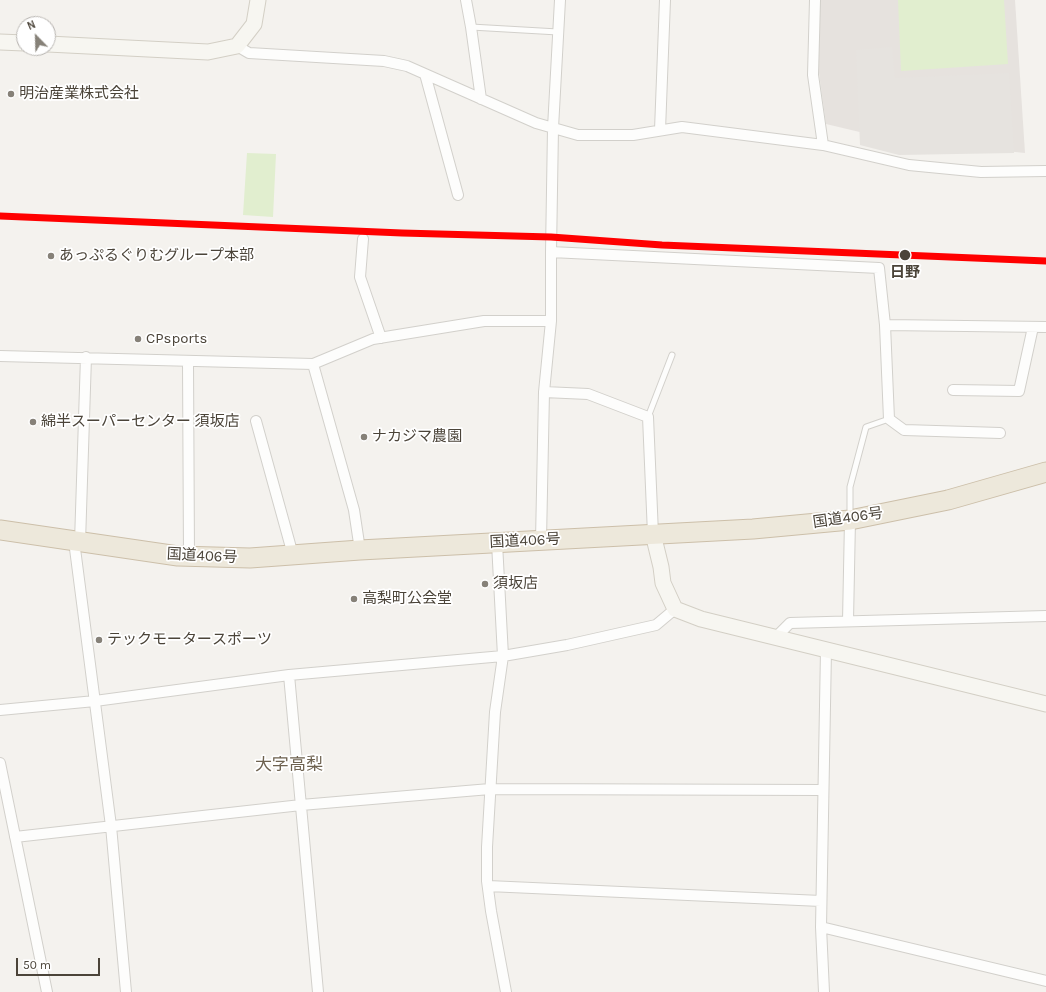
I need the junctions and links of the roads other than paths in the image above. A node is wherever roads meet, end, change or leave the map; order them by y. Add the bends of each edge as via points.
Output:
1 (258, 0) edge
2 (466, 0) edge
3 (560, 0) edge
4 (665, 0) edge
5 (815, 0) edge
6 (471, 27) junction
7 (558, 32) junction
8 (0, 42) edge
9 (16, 43) edge
10 (56, 44) edge
11 (237, 46) junction
12 (425, 74) junction
13 (481, 99) junction
14 (553, 128) junction
15 (660, 130) junction
16 (823, 145) junction
17 (1046, 171) edge
18 (458, 195) dead end
19 (363, 239) dead end
20 (551, 252) junction
21 (551, 321) junction
22 (885, 325) junction
23 (1033, 327) junction
24 (1046, 327) edge
25 (381, 338) junction
26 (672, 355) dead end
27 (0, 356) edge
28 (86, 357) junction
29 (188, 362) junction
30 (313, 364) junction
31 (953, 390) dead end
32 (544, 392) junction
33 (648, 417) junction
34 (889, 419) junction
35 (256, 421) dead end
36 (1000, 433) dead end
37 (1046, 472) edge
38 (850, 520) junction
39 (0, 530) edge
40 (653, 534) junction
41 (541, 540) junction
42 (77, 542) junction
43 (497, 543) junction
44 (360, 550) junction
45 (293, 555) junction
46 (189, 557) junction
47 (675, 610) junction
48 (1046, 616) edge
49 (848, 621) junction
50 (776, 637) junction
51 (826, 650) junction
52 (503, 656) junction
53 (288, 676) junction
54 (95, 701) junction
55 (1046, 704) edge
56 (0, 710) edge
57 (0, 763) edge
58 (490, 789) junction
59 (823, 790) junction
60 (301, 805) junction
61 (111, 826) junction
62 (15, 837) junction
63 (488, 886) junction
64 (821, 901) junction
65 (821, 927) junction
66 (1046, 982) edge
67 (47, 992) edge
68 (126, 992) edge
69 (318, 992) edge
70 (506, 992) edge
71 (824, 992) edge

1 - 11 street via 254,24
2 - 6 street
3 - 7 street
4 - 15 street
5 - 16 street via 813,75
6 - 7 lane
6 - 13 street
7 - 14 street
8 - 9 street
10 - 11 street via 208,52
11 - 12 street via 249,53 384,60
12 - 13 street
12 - 18 street
13 - 14 street
14 - 15 street via 578,135 633,134
14 - 20 street
15 - 16 street via 682,127
16 - 17 street via 909,165 982,172
19 - 25 street via 360,277
20 - 21 street
20 - 22 street via 880,268
21 - 25 street via 484,321
21 - 32 street
22 - 23 street
22 - 34 street
23 - 24 street
23 - 31 street via 1019,391
25 - 30 street
26 - 33 lane
27 - 28 street
28 - 29 street
28 - 42 street
29 - 30 street
29 - 46 street
30 - 44 street via 354,510
32 - 33 street via 588,394
32 - 41 street
33 - 40 street
34 - 36 street via 904,430
34 - 38 lane via 866,427 850,486
35 - 45 street
37 - 38 highway, 国道406号 via 948,500
38 - 40 highway, 国道406号 via 753,529
38 - 49 street
39 - 42 highway, 国道406号
40 - 41 highway, 国道406号
40 - 47 street via 663,583
41 - 43 highway, 国道406号
42 - 46 highway, 国道406号
42 - 54 street
43 - 44 highway, 国道406号
43 - 52 street
44 - 45 highway, 国道406号
45 - 46 highway, 国道406号 via 250,558
47 - 50 street
47 - 52 street via 656,625
48 - 49 street
49 - 50 street via 790,623
50 - 51 street
51 - 55 street
51 - 59 street
52 - 53 street
52 - 58 street via 495,712
53 - 54 street
53 - 60 street
54 - 56 street
54 - 61 street
57 - 62 street
58 - 59 street
58 - 60 street
58 - 63 street via 486,847
59 - 64 street
60 - 61 street
60 - 69 street
61 - 62 street
61 - 68 street
62 - 67 street
63 - 64 street
63 - 70 street
64 - 65 street
65 - 66 street
65 - 71 street

